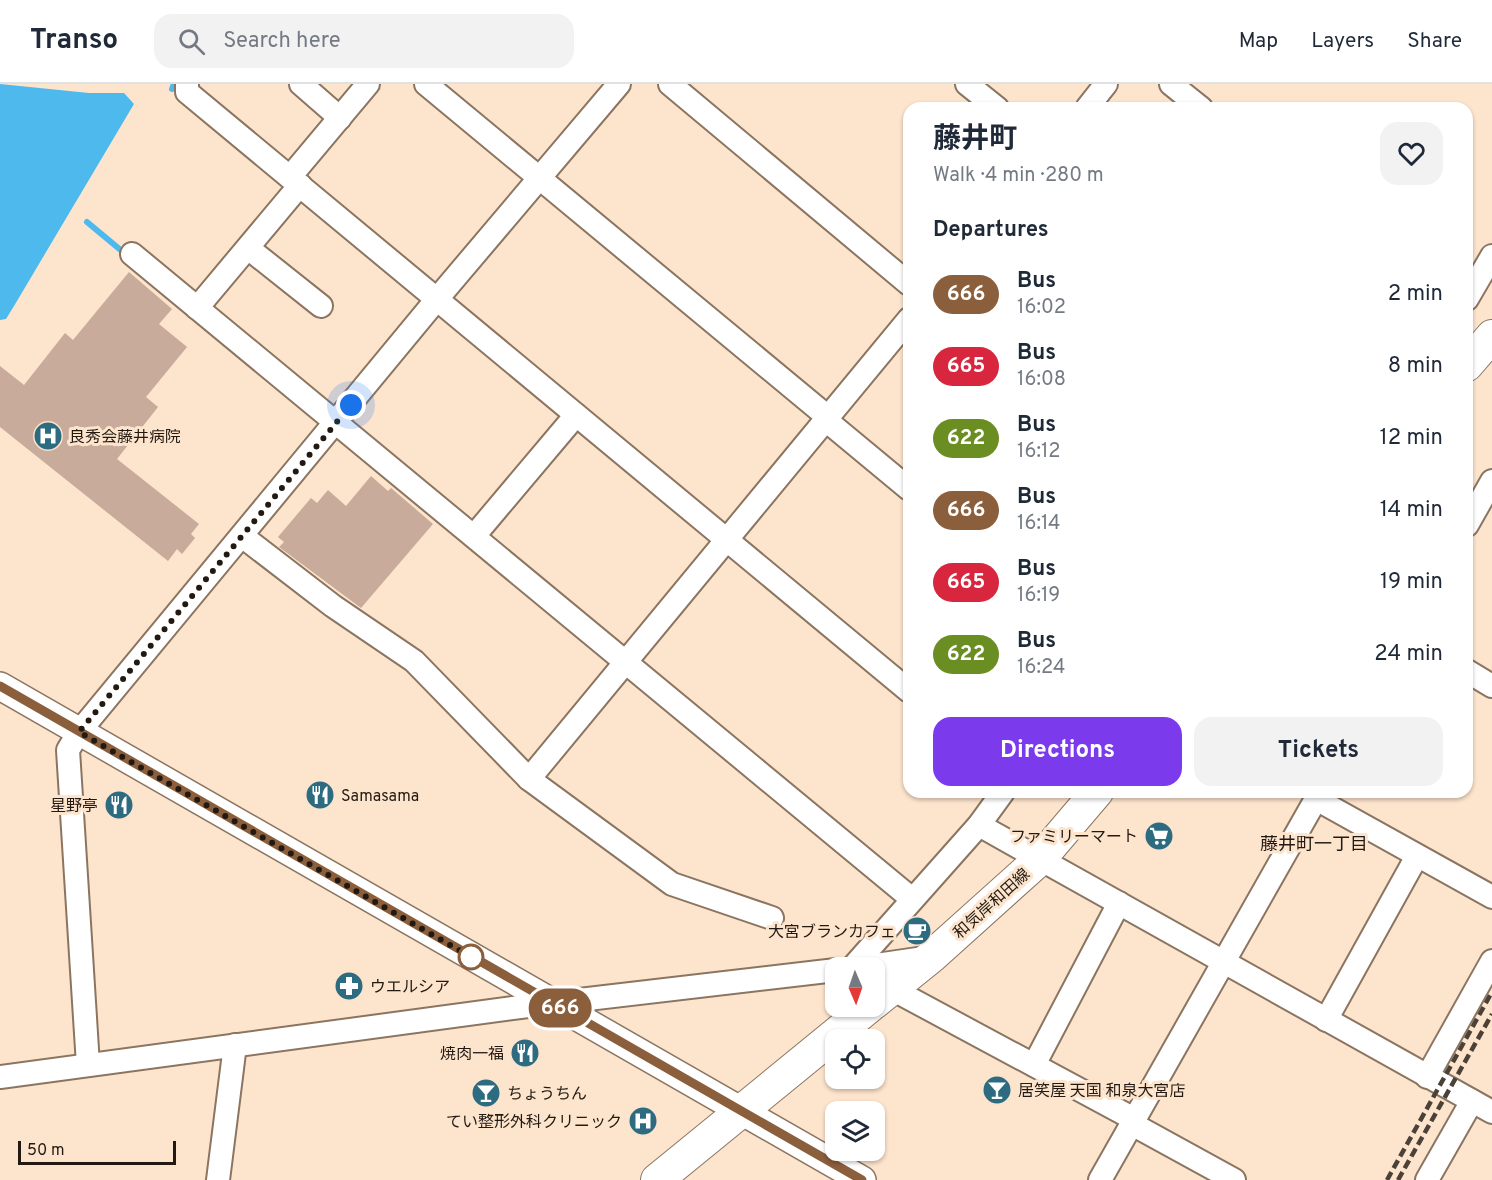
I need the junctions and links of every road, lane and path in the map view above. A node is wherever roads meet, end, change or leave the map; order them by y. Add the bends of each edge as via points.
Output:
1 (187, 84) edge
2 (301, 84) edge
3 (368, 84) edge
4 (426, 84) edge
5 (619, 84) edge
6 (670, 84) edge
7 (967, 84) edge
8 (1106, 84) edge
9 (1171, 84) edge
10 (990, 102) edge
11 (1092, 102) edge
12 (1194, 102) edge
13 (340, 118) junction
14 (538, 179) junction
15 (295, 181) junction
16 (248, 248) junction
17 (132, 254) dead end
18 (1492, 256) edge
19 (903, 279) edge
20 (1473, 289) edge
21 (437, 299) junction
22 (321, 306) dead end
23 (197, 308) junction
24 (903, 326) edge
25 (1492, 336) edge
26 (1473, 358) edge
27 (576, 415) junction
28 (828, 419) junction
29 (337, 423) junction
30 (1492, 482) edge
31 (903, 484) edge
32 (1473, 515) edge
33 (242, 536) junction
34 (474, 536) junction
35 (728, 542) junction
36 (626, 663) junction
37 (1473, 675) edge
38 (0, 686) edge
39 (903, 686) edge
40 (1492, 686) edge
41 (79, 732) junction
42 (529, 779) junction
43 (999, 798) edge
44 (1092, 798) edge
45 (1317, 798) edge
46 (1321, 798) edge
47 (979, 825) junction
48 (1418, 856) junction
49 (1040, 859) junction
50 (1492, 897) edge
51 (912, 899) junction
52 (1119, 903) junction
53 (772, 918) dead end
54 (863, 957) edge
55 (931, 957) junction
56 (1492, 961) edge
57 (1223, 962) junction
58 (885, 964) edge
59 (825, 971) edge
60 (885, 994) edge
61 (885, 1002) edge
62 (551, 1003) junction
63 (857, 1017) edge
64 (1326, 1020) junction
65 (235, 1046) junction
66 (88, 1065) junction
67 (1034, 1065) junction
68 (0, 1077) edge
69 (1427, 1077) junction
70 (1472, 1101) junction
71 (740, 1112) junction
72 (1492, 1112) edge
73 (1133, 1121) junction
74 (218, 1180) edge
75 (657, 1180) edge
76 (862, 1180) edge
77 (1100, 1180) edge
78 (1234, 1180) edge
79 (1427, 1180) edge

1 - 15 street via 187,92
2 - 13 street
3 - 13 street
4 - 14 street
5 - 14 street
6 - 19 street
7 - 10 street
8 - 11 street
9 - 12 street
13 - 15 street
14 - 21 street
14 - 28 street
15 - 16 street
15 - 21 street
16 - 22 street
16 - 23 street
17 - 23 street
18 - 20 street
21 - 27 street
21 - 29 street
23 - 29 street
24 - 28 street
25 - 26 main road
27 - 34 street
27 - 35 street
28 - 31 street
28 - 35 street
29 - 33 street
29 - 34 street
30 - 32 street
33 - 41 street
33 - 42 street via 333,606 414,661
34 - 36 street
35 - 36 street
35 - 39 street
36 - 42 street
36 - 51 street
37 - 40 street
38 - 41 street
41 - 62 street
41 - 66 street via 68,750
42 - 53 street via 672,884
43 - 47 street
44 - 49 main road, 和気岸和田線
45 - 57 street
46 - 48 street
47 - 49 street
47 - 51 street
48 - 50 street
48 - 64 street
49 - 52 street
49 - 55 main road, 和気岸和田線
51 - 54 street
52 - 57 street
52 - 67 street
55 - 58 street
55 - 60 main road, 和気岸和田線
56 - 69 street
57 - 64 street
57 - 73 street
59 - 62 street
61 - 67 street
62 - 65 street
62 - 71 street
63 - 71 main road, 和気岸和田線
64 - 69 street
65 - 66 street
65 - 74 street
66 - 68 street
67 - 73 street
69 - 70 street
70 - 72 street
70 - 79 street
71 - 75 main road, 和気岸和田線
71 - 76 street
73 - 77 street
73 - 78 street

